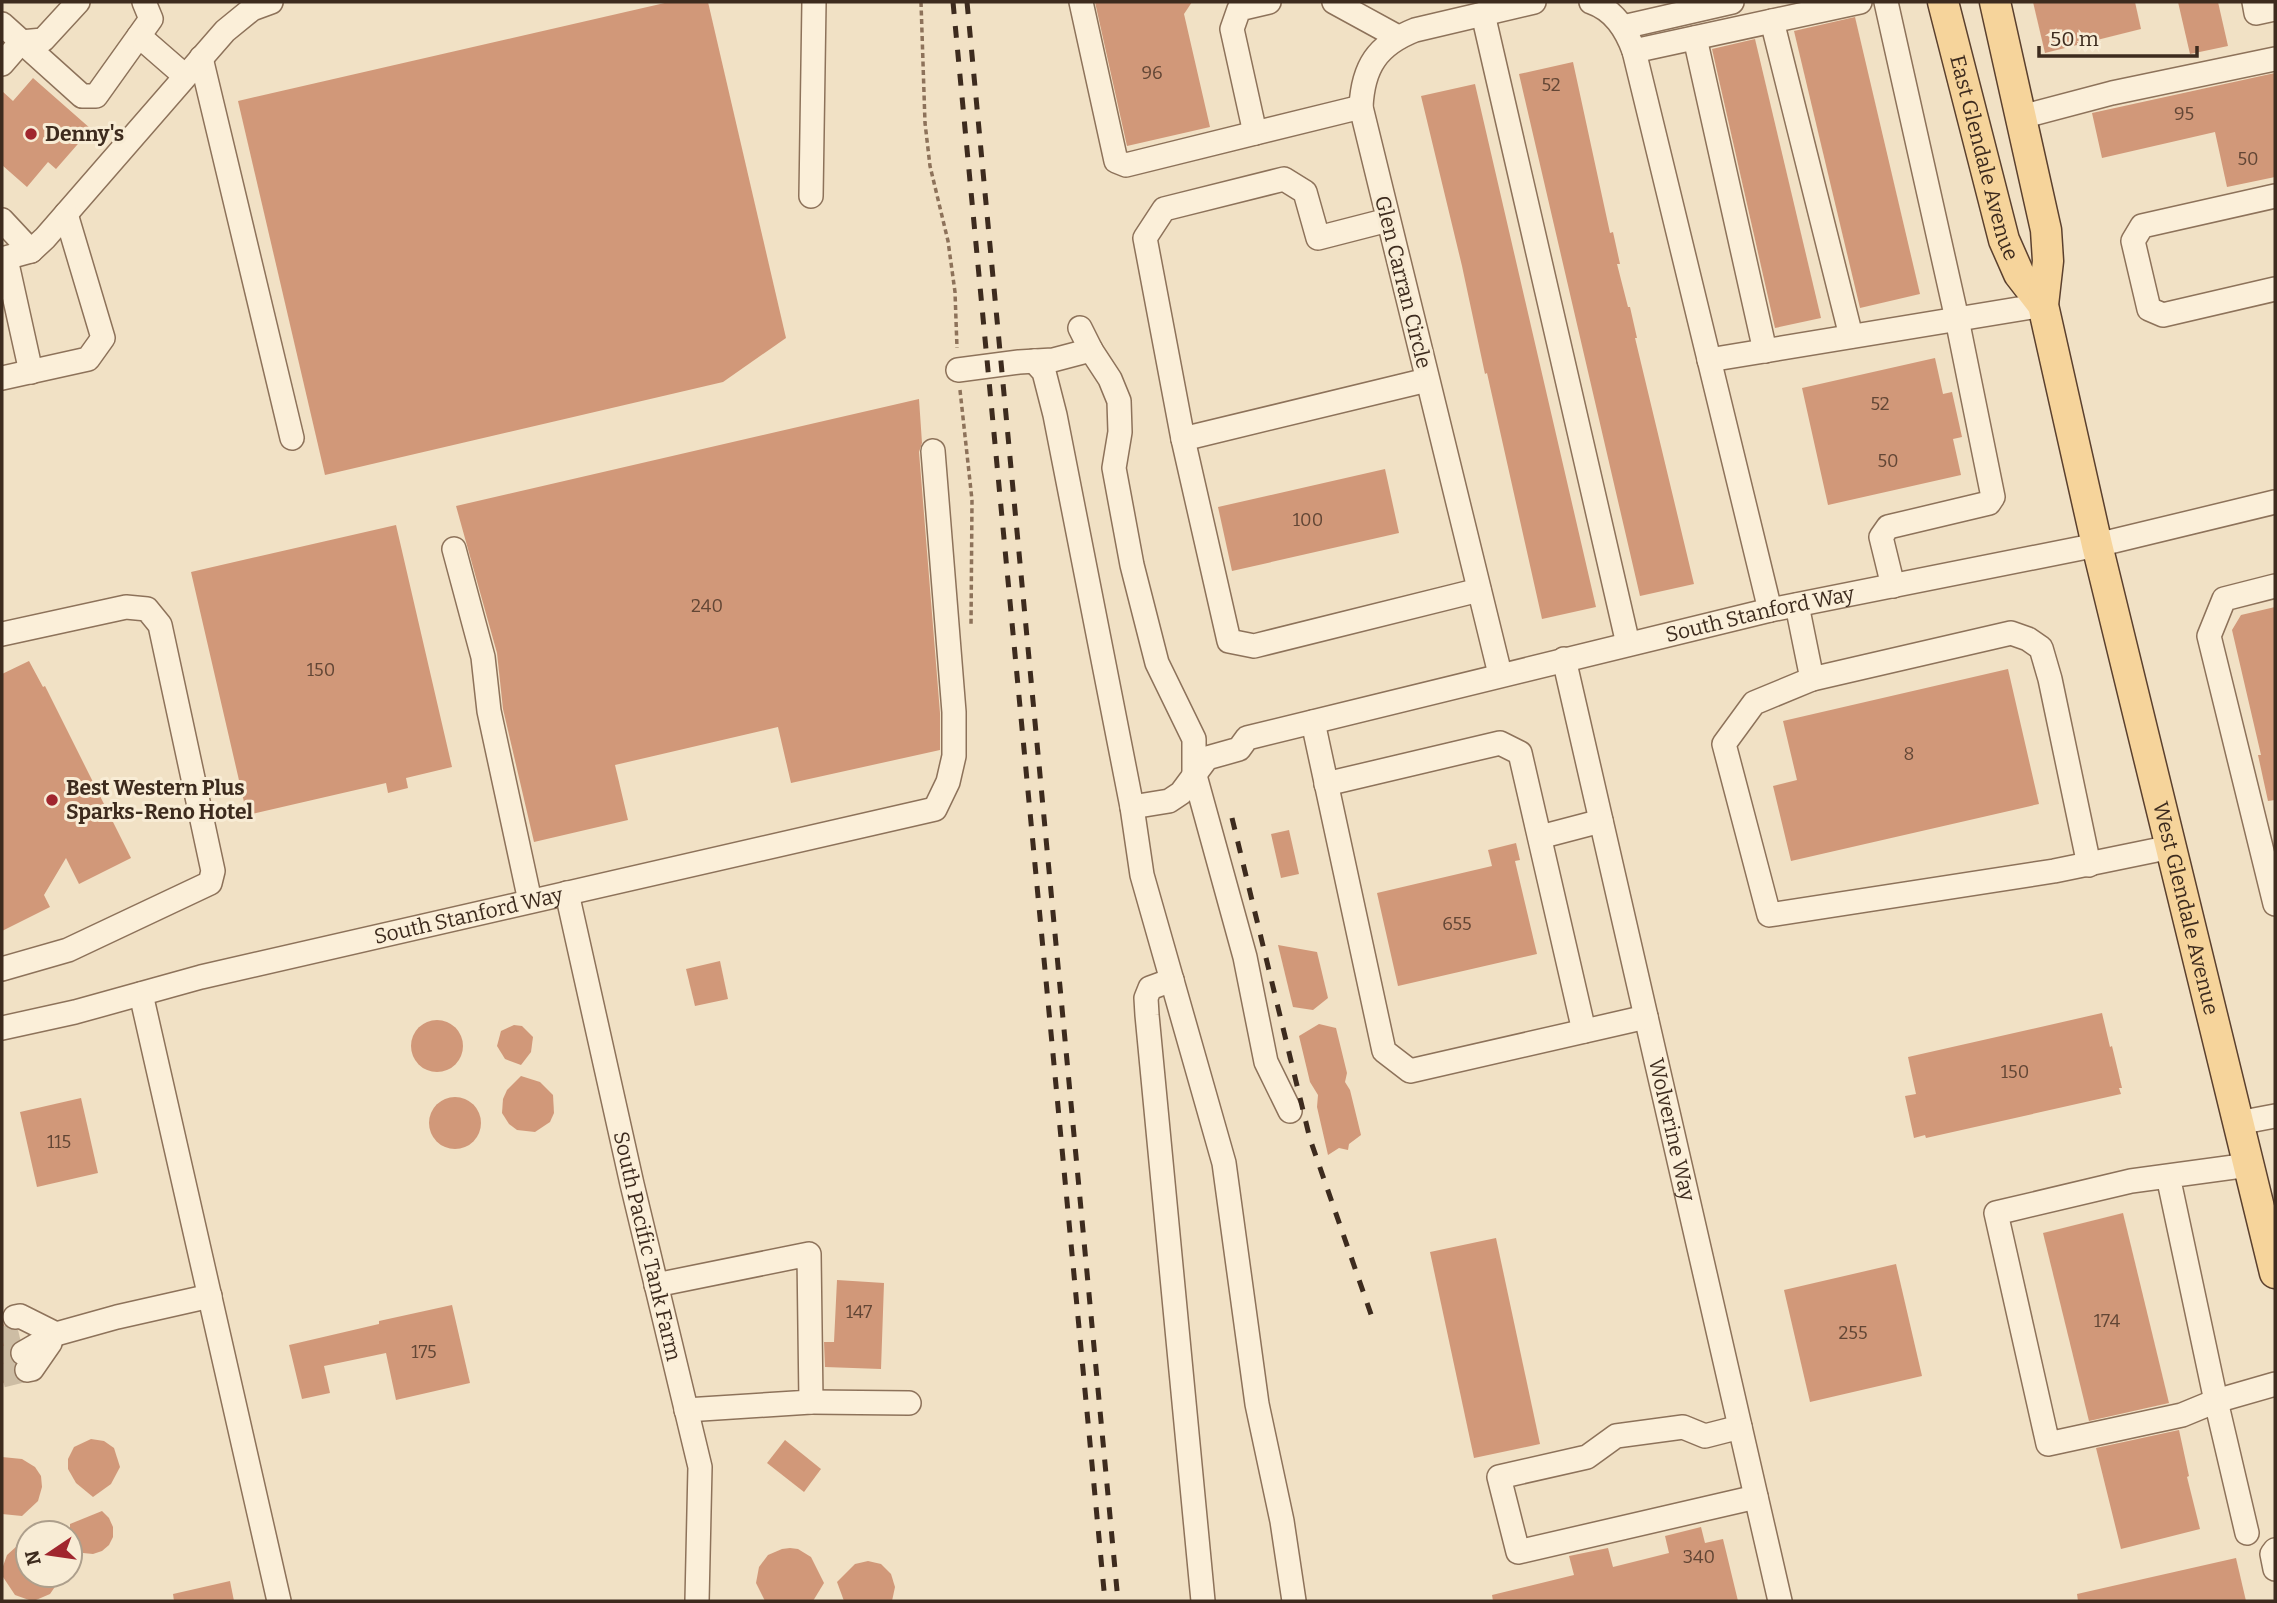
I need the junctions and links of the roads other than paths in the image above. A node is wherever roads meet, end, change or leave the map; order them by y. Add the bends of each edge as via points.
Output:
1 (78, 2) edge
2 (144, 2) edge
3 (271, 2) edge
4 (814, 2) edge
5 (1080, 2) edge
6 (1269, 2) edge
7 (1334, 2) edge
8 (1534, 2) edge
9 (1591, 2) edge
10 (1732, 2) edge
11 (1860, 2) edge
12 (1886, 2) edge
13 (1943, 2) edge
14 (1995, 2) edge
15 (2254, 2) edge
16 (2275, 9) edge
17 (1652, 10) edge
18 (1483, 14) junction
19 (1772, 21) junction
20 (2, 23) edge
21 (1622, 27) junction
22 (139, 36) junction
23 (1398, 37) junction
24 (1695, 38) junction
25 (21, 42) junction
26 (1634, 51) junction
27 (201, 58) junction
28 (2275, 59) edge
29 (2, 64) edge
30 (185, 76) junction
31 (1361, 107) junction
32 (2021, 117) junction
33 (1255, 133) junction
34 (811, 196) dead end
35 (2275, 196) edge
36 (66, 214) junction
37 (2, 220) edge
38 (1388, 220) junction
39 (31, 251) junction
40 (4, 259) edge
41 (2275, 289) edge
42 (2043, 305) junction
43 (1957, 319) junction
44 (1080, 328) dead end
45 (1851, 336) junction
46 (1091, 350) junction
47 (1765, 351) junction
48 (1034, 360) junction
49 (1709, 360) junction
50 (958, 370) road end
51 (31, 372) junction
52 (2, 378) edge
53 (1427, 380) junction
54 (292, 438) dead end
55 (1184, 439) junction
56 (933, 451) dead end
57 (2275, 502) edge
58 (2097, 545) junction
59 (454, 549) dead end
60 (1893, 586) junction
61 (2275, 586) edge
62 (1479, 590) junction
63 (1797, 605) junction
64 (1770, 610) junction
65 (2, 634) edge
66 (1628, 644) junction
67 (1564, 659) junction
68 (1500, 674) junction
69 (1812, 679) junction
70 (1312, 722) junction
71 (1194, 772) junction
72 (1326, 784) junction
73 (1132, 807) junction
74 (1601, 821) junction
75 (1540, 837) junction
76 (2171, 847) junction
77 (2089, 865) junction
78 (567, 893) junction
79 (530, 901) junction
80 (2275, 904) edge
81 (2, 969) edge
82 (1172, 980) junction
83 (141, 994) junction
84 (1646, 1017) junction
85 (2, 1028) edge
86 (1584, 1031) junction
87 (1290, 1111) dead end
88 (2275, 1116) edge
89 (2238, 1123) junction
90 (2249, 1165) junction
91 (2168, 1176) junction
92 (2275, 1273) edge
93 (656, 1285) junction
94 (210, 1296) junction
95 (56, 1334) junction
96 (2275, 1384) edge
97 (2217, 1401) junction
98 (811, 1402) junction
99 (909, 1403) dead end
100 (686, 1410) junction
101 (1740, 1427) junction
102 (1756, 1497) junction
103 (2247, 1533) dead end
104 (2275, 1550) edge
105 (2275, 1569) edge
106 (279, 1601) edge
107 (698, 1601) edge
108 (1202, 1601) edge
109 (1294, 1601) edge
110 (1780, 1601) edge

1 - 25 street via 43,40
2 - 22 street via 151,19
3 - 27 street via 252,9
4 - 34 street
5 - 33 street via 1116,161 1126,164
6 - 33 street via 1239,9 1231,29
7 - 23 street
8 - 18 street, Glen Carran Circle
9 - 21 street
10 - 17 street
11 - 19 street
12 - 43 street
13 - 42 main road, East Glendale Avenue via 2004,240 2019,274
14 - 32 main road, East Glendale Avenue
15 - 16 street via 2256,13
17 - 21 street
18 - 23 street, Glen Carran Circle
18 - 66 street
19 - 24 street
19 - 45 street
20 - 25 street
21 - 26 street
22 - 25 street via 96,96 82,96
22 - 30 street
23 - 31 street, Glen Carran Circle via 1370,65
24 - 26 street
24 - 47 street
25 - 29 street
26 - 49 street
27 - 30 street
27 - 54 street
28 - 32 street
30 - 36 street
31 - 33 street
31 - 38 street, Glen Carran Circle
32 - 42 main road, East Glendale Avenue via 2046,230
35 - 41 street via 2142,226 2133,241 2149,309 2163,315
36 - 39 street
36 - 51 street via 103,338 88,359
37 - 39 street
38 - 53 street, Glen Carran Circle
38 - 55 street via 1318,239 1305,192 1284,178 1164,209 1145,238
39 - 40 street
40 - 51 street
42 - 43 street
42 - 58 main road, East Glendale Avenue
43 - 45 street
43 - 60 street via 1993,497 1989,503 1888,527 1881,537
44 - 46 street
45 - 47 street
46 - 48 street
46 - 71 street via 1119,401 1114,468 1132,565 1157,663 1194,739
47 - 49 street
48 - 50 street
48 - 73 street via 1044,372 1055,415
49 - 64 street
51 - 52 street
53 - 55 street
53 - 62 street, Glen Carran Circle
55 - 62 street via 1230,641 1254,646
56 - 78 street, South Stanford Way via 954,712 954,756 936,808
57 - 58 street, South Stanford Way
58 - 60 street, South Stanford Way
58 - 76 main road, West Glendale Avenue
59 - 79 street via 483,657 489,710
60 - 63 street, South Stanford Way
61 - 80 street via 2224,599 2210,636
62 - 68 street, Glen Carran Circle
63 - 64 street, South Stanford Way
63 - 69 street
64 - 66 street, South Stanford Way
65 - 81 street via 126,607 147,609 160,625 213,872 210,883 68,950
66 - 67 street, South Stanford Way
67 - 68 street, South Stanford Way
67 - 74 street, Wolverine Way
68 - 70 street, South Stanford Way
69 - 77 street via 2011,633 2028,639 2041,648 2050,679
69 - 77 street via 1754,703 1724,744 1769,915
70 - 71 street, South Stanford Way via 1247,738 1239,748 1207,758
70 - 72 street
71 - 73 street, South Stanford Way via 1181,793 1168,801
71 - 87 street via 1245,957 1266,1062
72 - 75 street via 1500,743 1520,753
72 - 86 street via 1384,1051 1410,1071
73 - 82 street via 1142,876
74 - 75 street
74 - 84 street, Wolverine Way
75 - 86 street
76 - 77 street
76 - 89 main road, West Glendale Avenue
78 - 79 street, South Stanford Way
78 - 93 street, South Pacific Tank Farm
79 - 83 street, South Stanford Way
82 - 108 street via 1150,988 1146,998
82 - 109 street via 1224,1163 1257,1404
83 - 85 street, South Stanford Way
83 - 94 street
84 - 86 street
84 - 101 street, Wolverine Way
88 - 89 street
89 - 90 main road, West Glendale Avenue
90 - 91 street
90 - 92 main road, West Glendale Avenue
91 - 97 street
91 - 97 street via 1996,1213 2048,1444 2182,1415
93 - 98 street via 809,1254
93 - 100 street, South Pacific Tank Farm
94 - 95 street
94 - 106 street
95 - 95 street via 32,1369 21,1344 20,1316
96 - 97 street
97 - 103 street
98 - 99 street
98 - 100 street
100 - 107 street, South Pacific Tank Farm via 699,1466
101 - 102 street, Wolverine Way
101 - 102 street via 1705,1436 1683,1427 1616,1436 1587,1457 1499,1477 1518,1552
102 - 110 street, Wolverine Way
104 - 105 street

